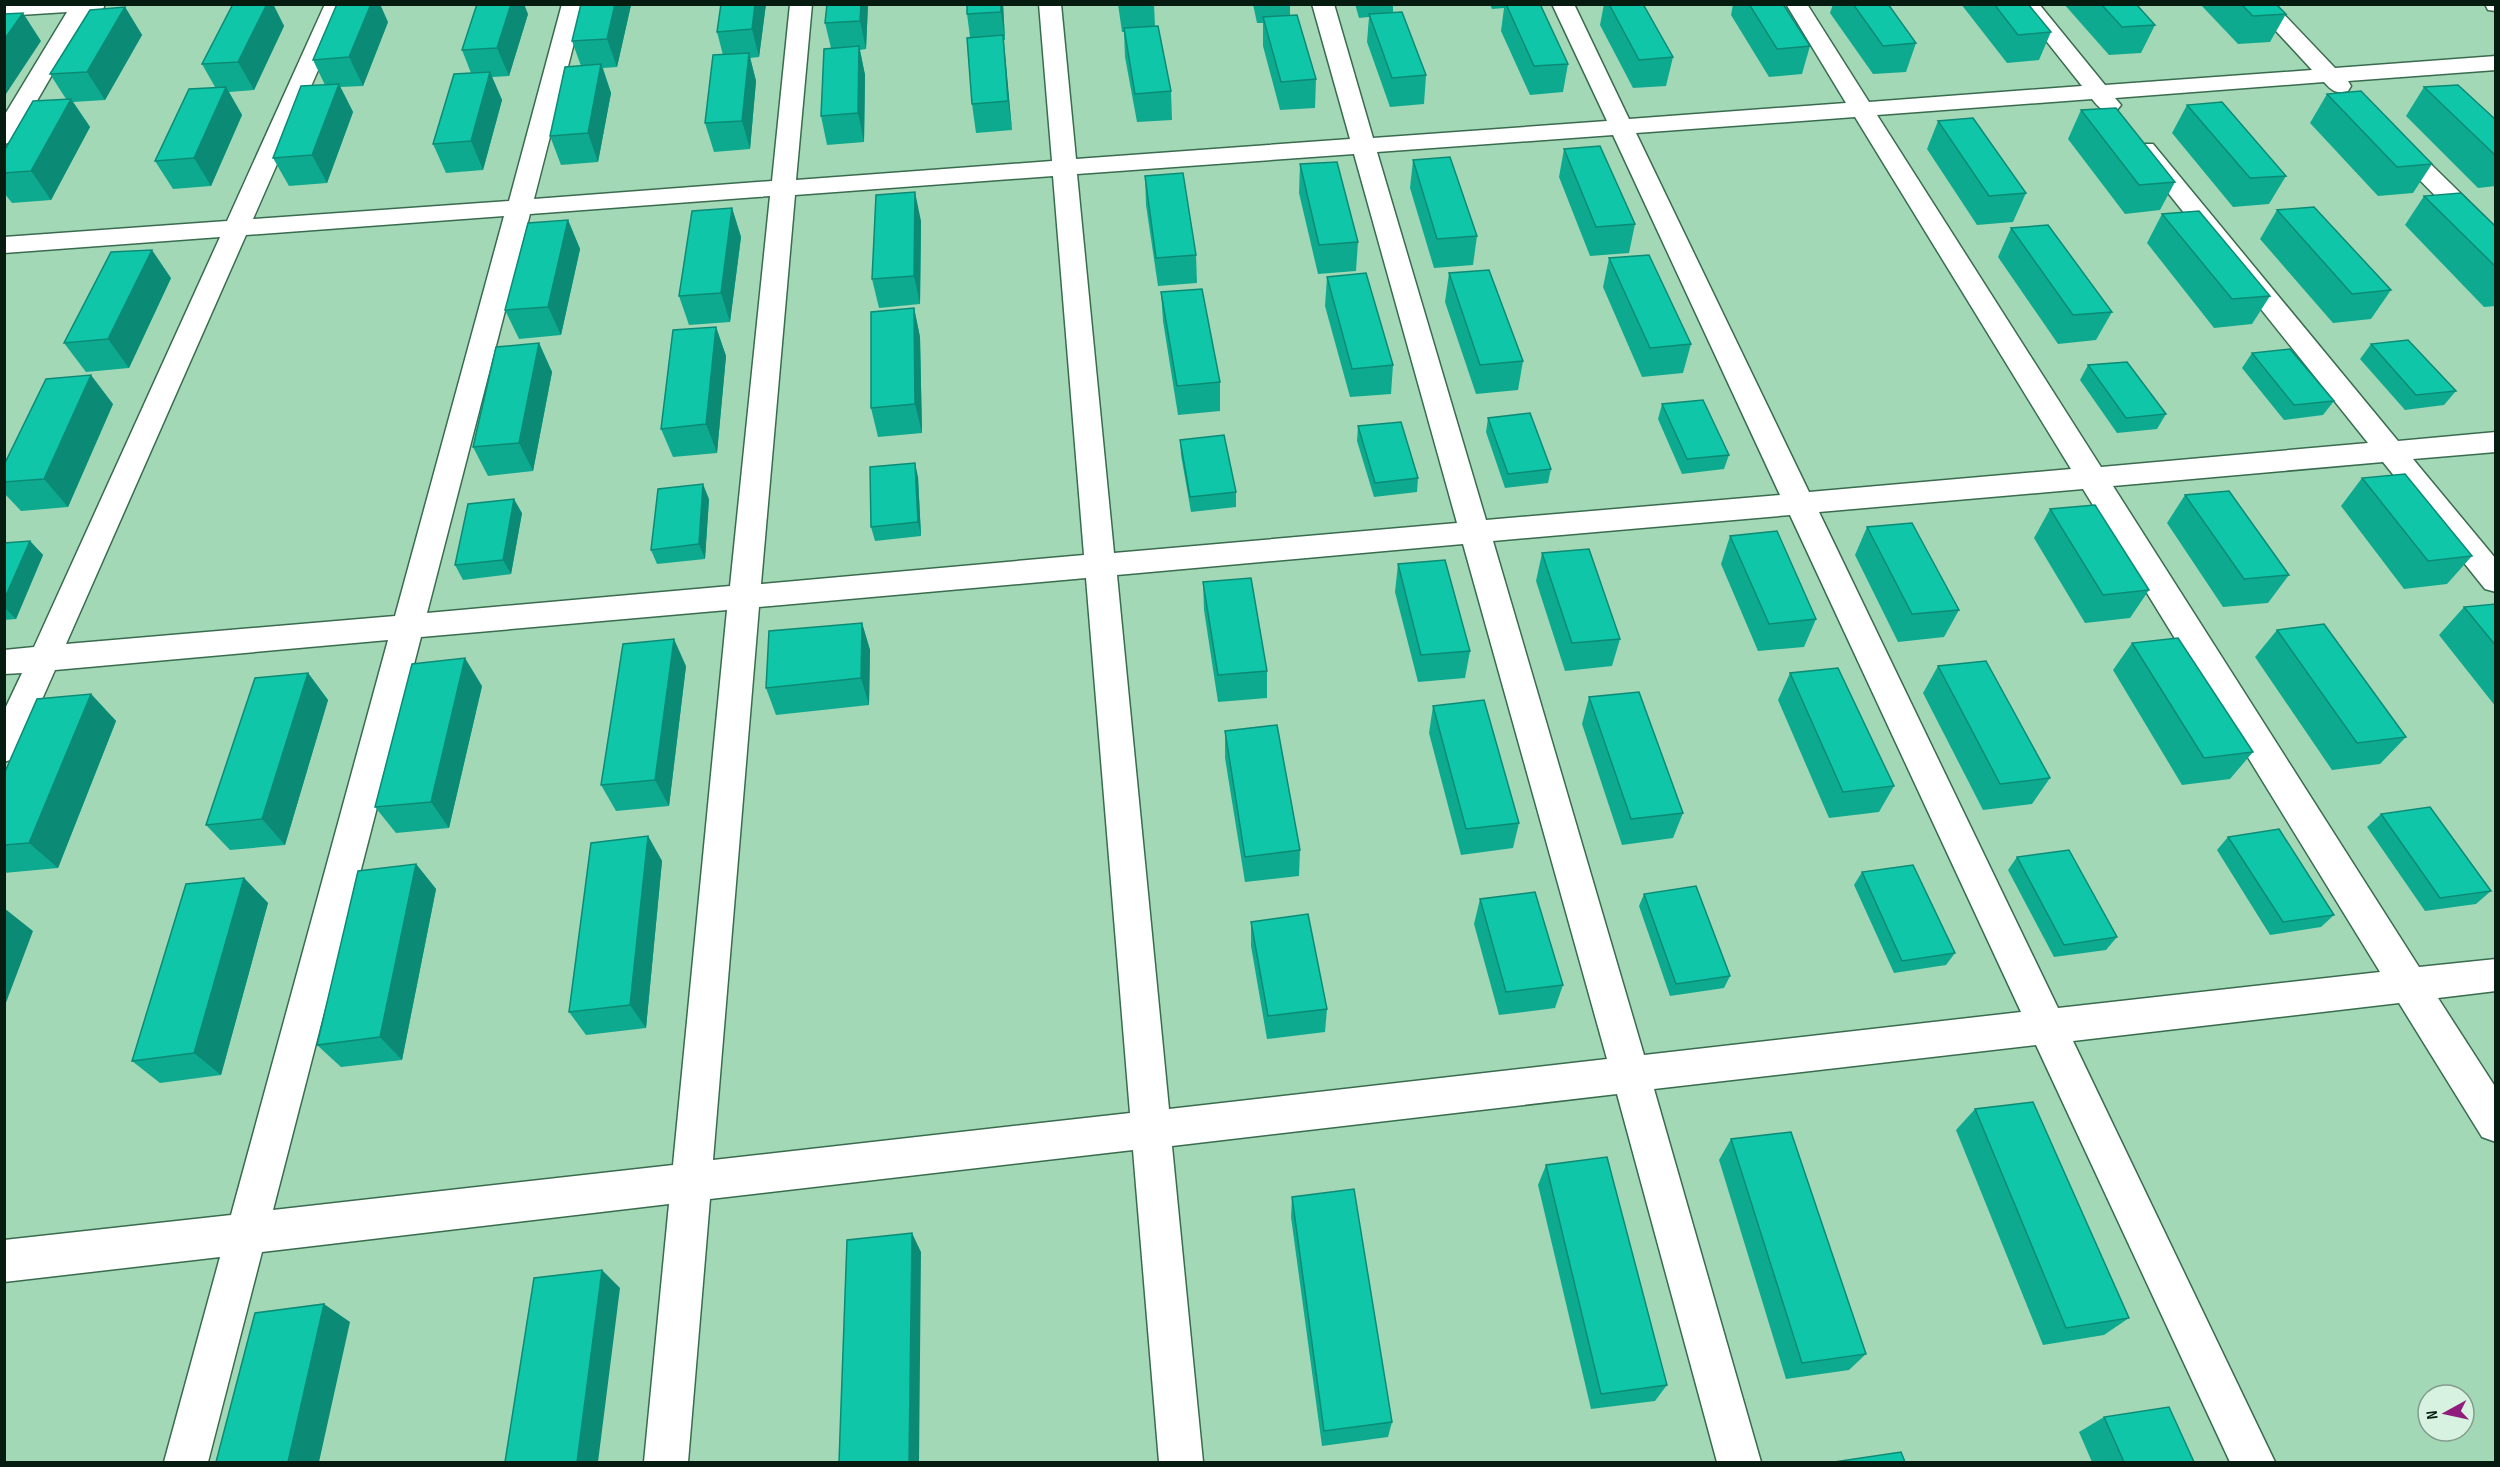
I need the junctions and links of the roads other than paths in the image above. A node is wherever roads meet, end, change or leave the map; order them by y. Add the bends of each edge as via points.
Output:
1 (336, 4) edge
2 (573, 4) edge
3 (801, 4) edge
4 (1050, 4) edge
5 (1323, 4) edge
6 (1563, 4) edge
7 (1796, 4) edge
8 (2027, 4) edge
9 (2261, 4) edge
10 (88, 5) edge
11 (4, 10) edge
12 (2496, 63) edge
13 (2329, 75) junction
14 (2098, 92) junction
15 (2354, 100) edge
16 (1861, 108) junction
17 (2379, 125) edge
18 (1620, 126) junction
19 (4, 137) edge
20 (1364, 144) junction
21 (1065, 166) junction
22 (784, 187) junction
23 (519, 207) junction
24 (236, 228) junction
25 (2496, 243) edge
26 (4, 245) edge
27 (2496, 442) edge
28 (2390, 451) junction
29 (2092, 478) junction
30 (1799, 504) junction
31 (1475, 532) junction
32 (1101, 565) junction
33 (2496, 581) edge
34 (744, 597) junction
35 (407, 627) junction
36 (45, 659) junction
37 (4, 662) edge
38 (4, 749) edge
39 (2496, 975) edge
40 (2409, 985) junction
41 (2047, 1028) junction
42 (1630, 1075) junction
43 (2496, 1124) edge
44 (1151, 1130) junction
45 (690, 1184) junction
46 (247, 1233) junction
47 (4, 1262) edge
48 (186, 1462) edge
49 (666, 1462) edge
50 (1181, 1462) edge
51 (1739, 1462) edge
52 (2253, 1462) edge

1 - 24 street
2 - 23 street
3 - 22 street
4 - 21 street
5 - 20 street
6 - 18 street
7 - 16 street
8 - 14 street
9 - 13 street
10 - 11 street
10 - 19 street
12 - 13 street
13 - 14 street
13 - 15 street
14 - 16 street
14 - 28 street
16 - 18 street
16 - 29 street
17 - 25 street
18 - 20 street
18 - 30 street
20 - 21 street
20 - 31 street
21 - 22 street
21 - 32 street
22 - 23 street
22 - 34 street
23 - 24 street
23 - 35 street
24 - 26 street
24 - 36 street
27 - 28 street
28 - 29 street
28 - 33 street
29 - 30 street
29 - 40 street
30 - 31 street
30 - 41 street
31 - 32 street
31 - 42 street
32 - 34 street
32 - 44 street
34 - 35 street
34 - 45 street
35 - 36 street
35 - 46 street
36 - 37 street
36 - 38 street
39 - 40 street
40 - 41 street
40 - 43 street
41 - 42 street
41 - 52 street
42 - 44 street
42 - 51 street
44 - 45 street
44 - 50 street
45 - 46 street
45 - 49 street
46 - 47 street
46 - 48 street

